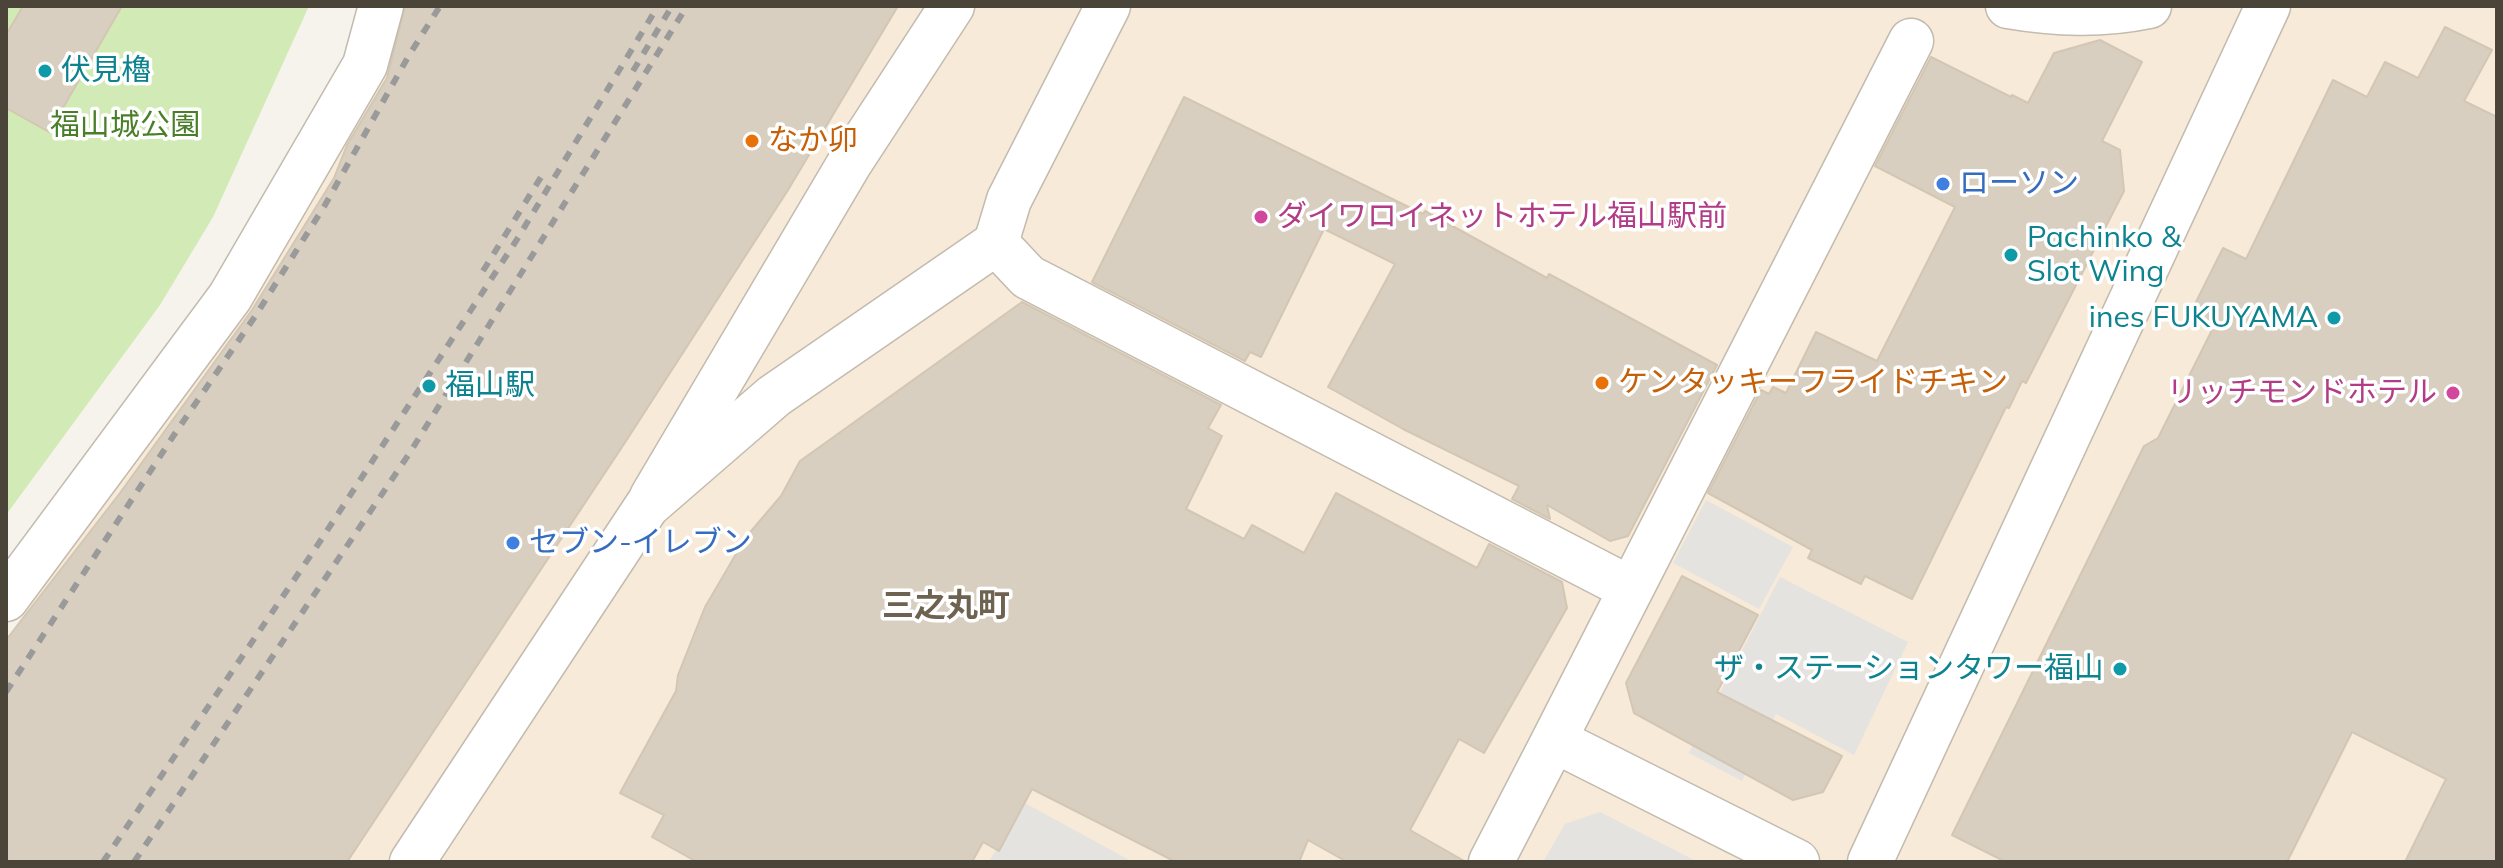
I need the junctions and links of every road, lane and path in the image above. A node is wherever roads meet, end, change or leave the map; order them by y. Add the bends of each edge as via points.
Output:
1 (381, 6) edge
2 (952, 6) edge
3 (1108, 6) edge
4 (2008, 6) edge
5 (2149, 6) edge
6 (2268, 6) edge
7 (1911, 41) dead end
8 (996, 243) junction
9 (647, 506) junction
10 (1631, 589) junction
11 (6, 599) edge
12 (1554, 740) junction
13 (412, 862) edge
14 (1491, 862) edge
15 (1797, 862) edge
16 (1870, 862) edge

1 - 11 street via 365,65 230,297
2 - 9 street via 849,164
3 - 8 street via 1009,200
4 - 5 street via 2055,14
6 - 16 street
7 - 10 street
8 - 9 street via 774,396
8 - 10 street via 1028,277
9 - 13 street
10 - 12 street
12 - 14 street
12 - 15 street

